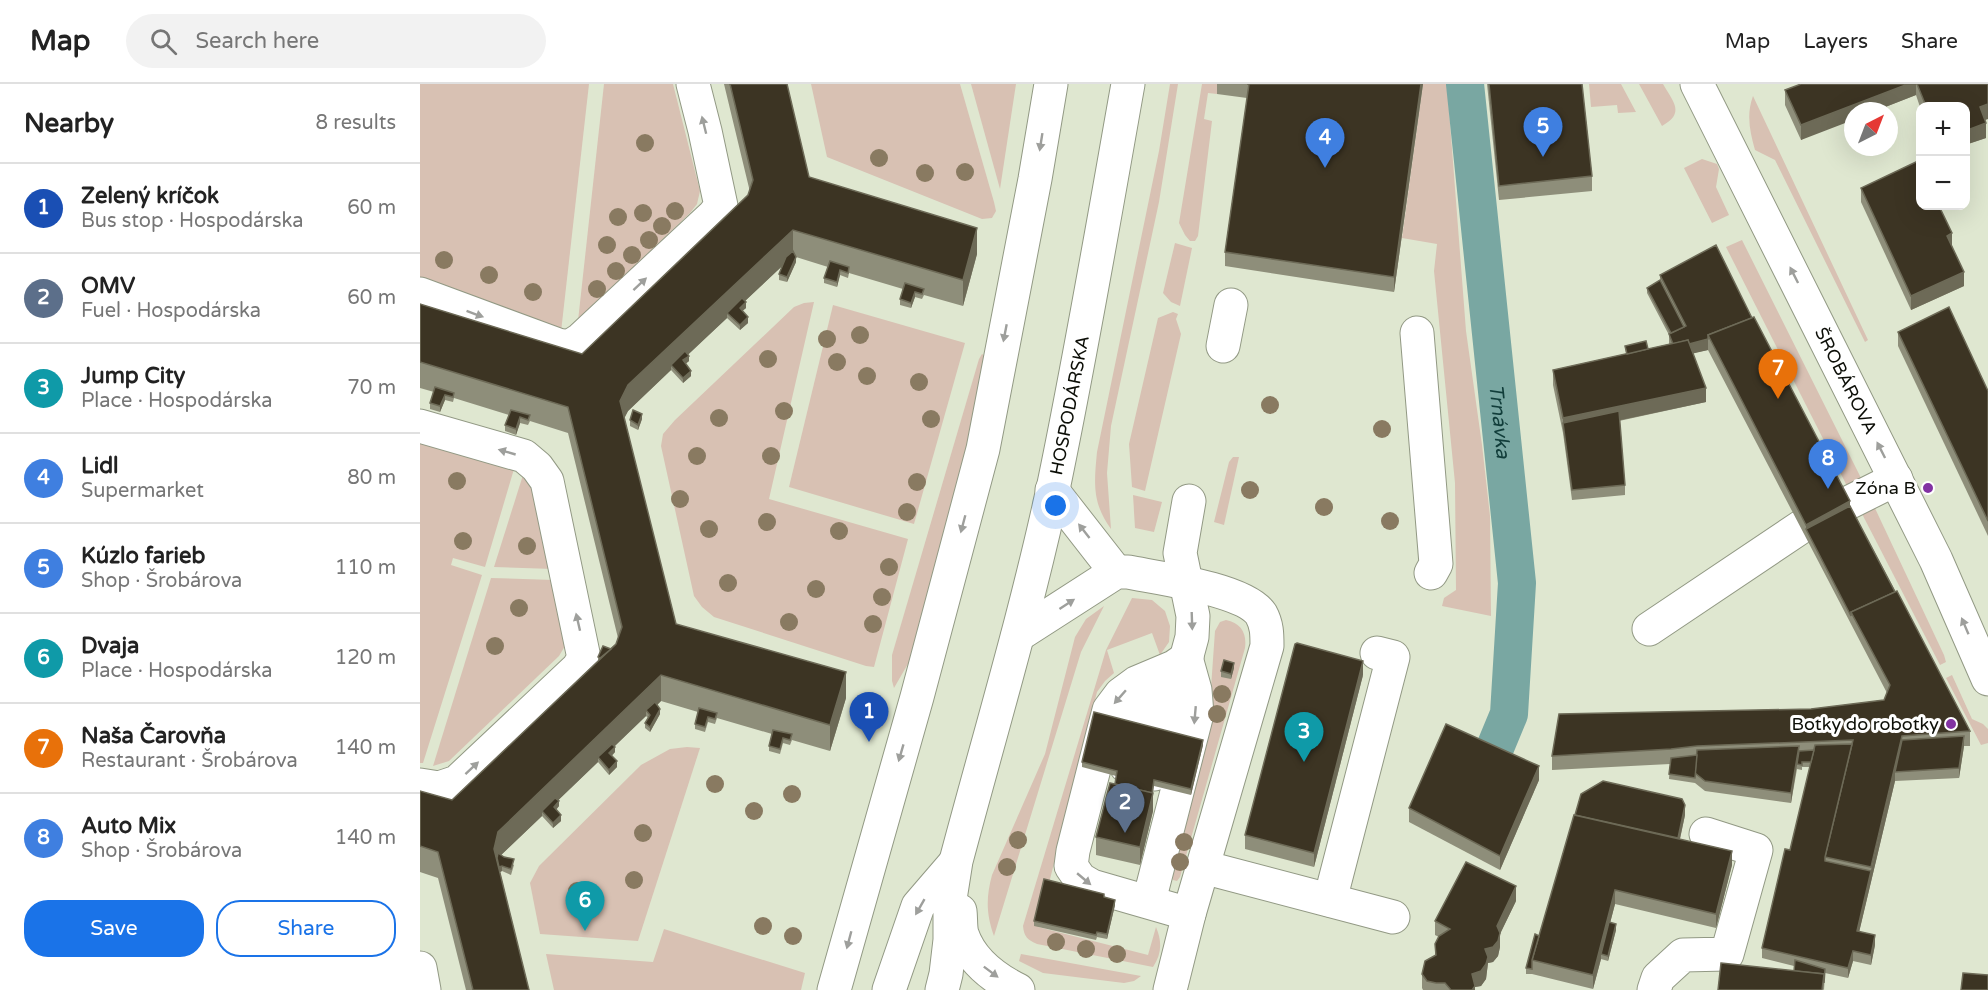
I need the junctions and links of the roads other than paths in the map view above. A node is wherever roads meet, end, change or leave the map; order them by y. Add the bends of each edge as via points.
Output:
1 (693, 84) edge
2 (1050, 84) edge
3 (1128, 84) edge
4 (1700, 85) edge
5 (420, 294) edge
6 (1231, 305) dead end
7 (1417, 333) dead end
8 (1223, 346) dead end
9 (420, 426) edge
10 (1896, 479) junction
11 (1052, 490) junction
12 (1189, 501) dead end
13 (1844, 505) edge
14 (1801, 527) edge
15 (1116, 572) junction
16 (1431, 573) dead end
17 (1186, 584) junction
18 (1649, 629) dead end
19 (1018, 635) junction
20 (1377, 653) dead end
21 (1187, 658) junction
22 (1988, 680) edge
23 (420, 785) edge
24 (1133, 795) junction
25 (1706, 834) dead end
26 (956, 861) junction
27 (1203, 867) junction
28 (1330, 900) junction
29 (1149, 901) junction
30 (1189, 914) junction
31 (1393, 917) dead end
32 (420, 968) edge
33 (424, 990) edge
34 (834, 990) edge
35 (889, 990) edge
36 (942, 990) edge
37 (1018, 990) edge
38 (1170, 990) edge
39 (1654, 990) edge

5 -> 1 street via 558,345 569,347 580,340 721,206
2 -> 34 street via 983,449
3 - 11 street, HOSPODÁRSKA
10 -> 4 street, ŠROBÁROVA
6 - 8 street
7 - 16 street via 1436,564
23 -> 9 street via 439,788 457,782 584,658 547,481 524,456
10 - 13 street
22 -> 10 street, ŠROBÁROVA
15 -> 11 street
11 - 19 street, HOSPODÁRSKA
12 - 17 street via 1180,553
14 - 18 street
15 - 17 street
19 -> 15 street
17 -> 21 street via 1193,616
17 - 27 street via 1250,603 1267,629 1267,646
19 - 26 street, HOSPODÁRSKA
20 - 28 street via 1393,657
21 -> 24 street
21 -> 24 street via 1174,668 1136,683 1120,694 1109,710
24 - 29 street
24 -> 29 street via 1073,852 1071,866 1080,879 1092,886
25 - 39 street via 1756,850 1727,954 1683,955 1658,978
26 -> 35 street, HOSPODÁRSKA via 918,906
26 - 36 street, HOSPODÁRSKA
26 -> 37 street via 962,933 972,955
27 - 28 street
27 - 30 street
28 - 31 street
29 - 30 street
30 - 38 street
32 - 33 street

